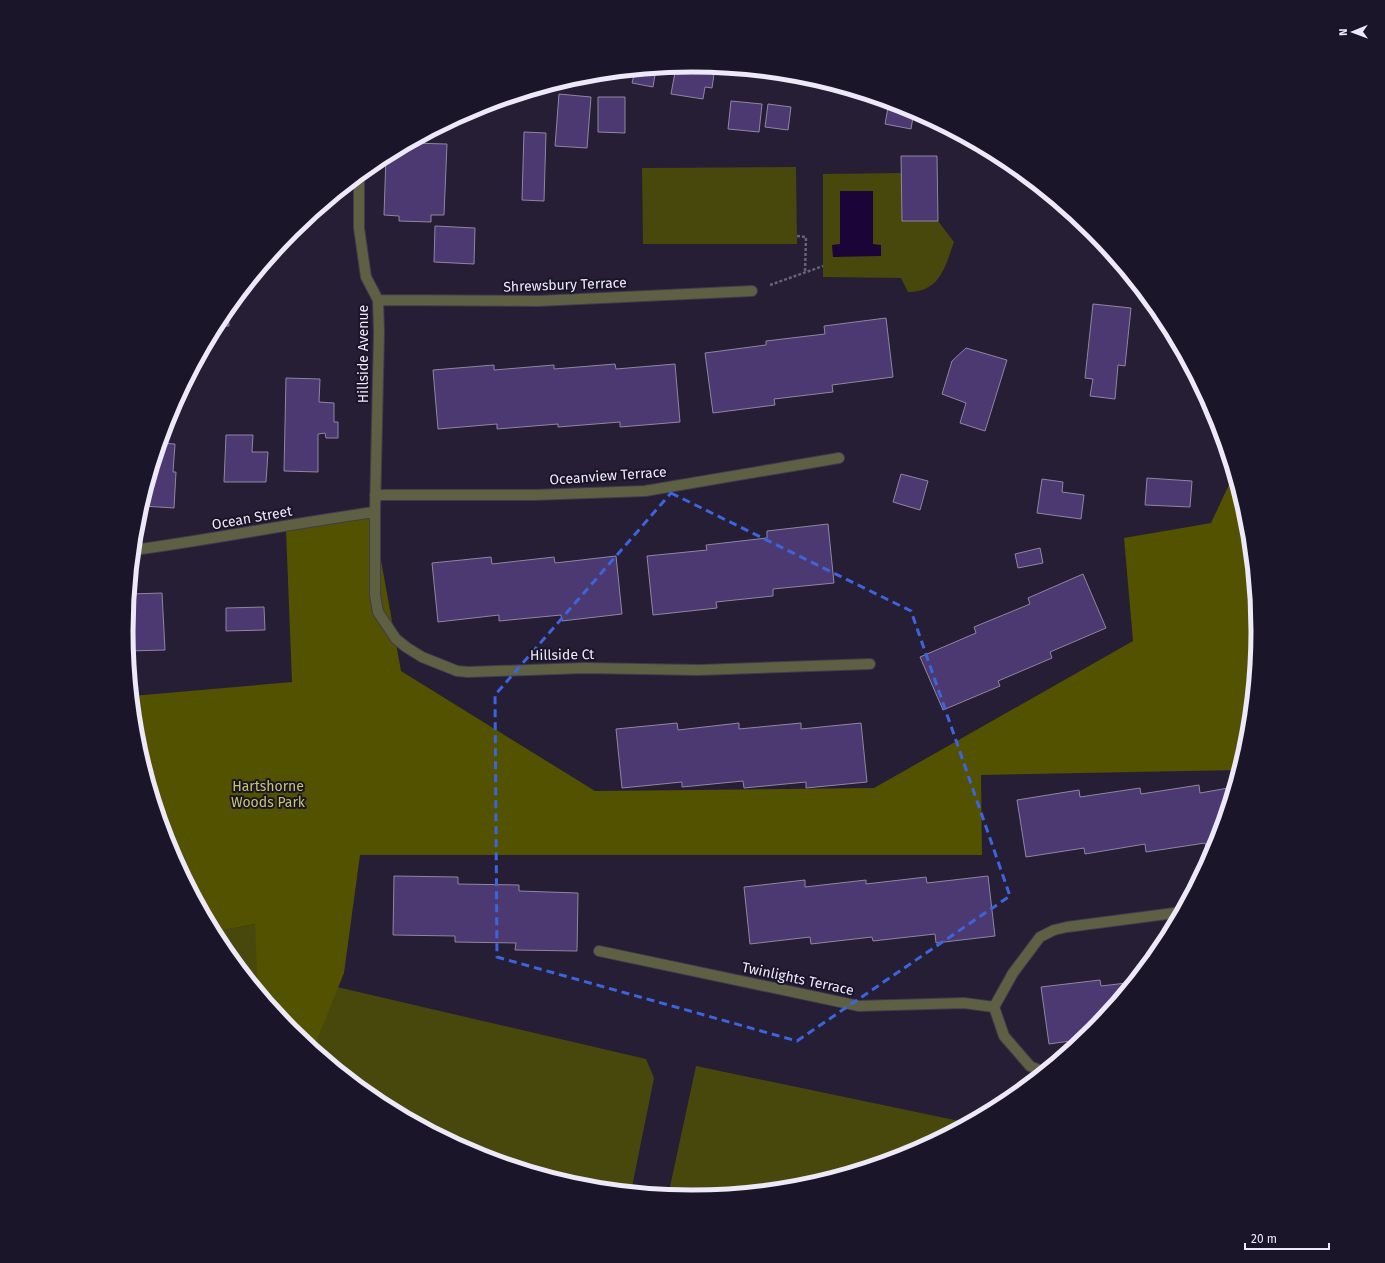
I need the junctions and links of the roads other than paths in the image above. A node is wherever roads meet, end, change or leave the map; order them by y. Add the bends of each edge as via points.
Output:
1 (359, 183) edge
2 (752, 291) road end
3 (378, 300) junction
4 (839, 458) dead end
5 (375, 495) junction
6 (374, 512) junction
7 (139, 549) edge
8 (870, 664) dead end
9 (1176, 913) edge
10 (599, 951) dead end
11 (994, 1007) junction
12 (1039, 1070) edge

1 - 3 street, Hillside Avenue via 359,228 366,276
2 - 3 street, Shrewsbury Terrace via 538,301
3 - 5 street, Hillside Avenue
4 - 5 street, Oceanview Terrace via 645,491 534,495
5 - 6 street, Hillside Avenue
6 - 7 street, Ocean Street
6 - 8 street, Hillside Ct via 375,595 382,620 396,639 406,647 422,657 457,671 585,668 698,670
9 - 11 street via 1054,930 1040,937 1013,973
10 - 11 street, Twinlights Terrace via 859,1006 964,1003
11 - 12 street via 1004,1036 1030,1066

